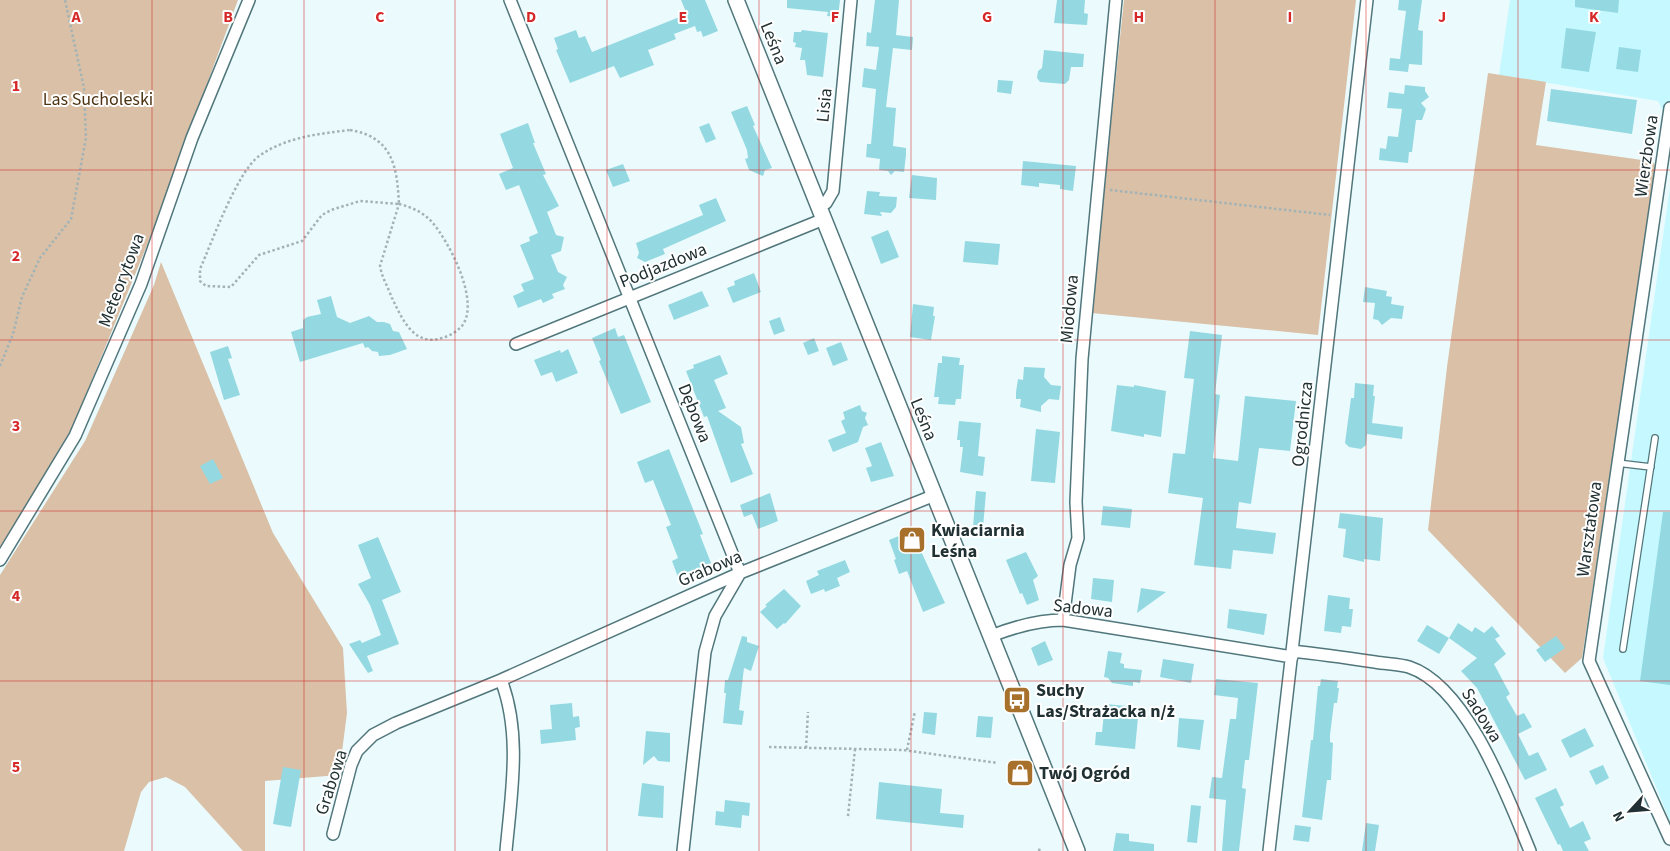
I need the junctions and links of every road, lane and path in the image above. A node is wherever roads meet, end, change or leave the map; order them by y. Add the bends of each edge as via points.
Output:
1 (65, 0) edge
2 (249, 0) edge
3 (510, 0) edge
4 (736, 0) edge
5 (851, 0) edge
6 (1116, 0) edge
7 (1367, 0) edge
8 (1670, 108) edge
9 (1098, 189) junction
10 (399, 204) junction
11 (1656, 209) joint
12 (821, 212) junction
13 (1343, 216) junction
14 (630, 298) junction
15 (516, 344) dead end
16 (0, 366) edge
17 (1655, 438) dead end
18 (1617, 463) junction
19 (1651, 467) junction
20 (935, 495) junction
21 (0, 560) edge
22 (740, 573) junction
23 (1063, 620) junction
24 (992, 636) junction
25 (1623, 649) dead end
26 (1292, 654) junction
27 (501, 680) junction
28 (914, 711) dead end
29 (808, 712) dead end
30 (769, 747) dead end
31 (806, 748) junction
32 (855, 749) junction
33 (907, 750) junction
34 (998, 764) dead end
35 (848, 816) dead end
36 (333, 834) dead end
37 (1670, 839) edge
38 (506, 851) edge
39 (683, 851) edge
40 (1077, 851) edge
41 (1270, 851) edge
42 (1530, 851) edge

1 - 16 path via 84,88 86,138 71,219 40,258 22,297 13,334
2 - 21 street, Meteorytowa via 192,138 141,284 75,436
3 - 14 street, Dębowa
4 - 12 street, Leśna
5 - 12 street, Lisia via 834,185 831,197
6 - 9 street, Miodowa
7 - 13 street, Ogrodnicza
8 - 11 street, Wierzbowa
9 - 13 path
9 - 23 street, Miodowa via 1082,359 1076,502 1078,538 1070,565
10 - 10 path via 414,208 431,221 449,245 464,283 468,304 464,323 450,336 436,340 414,333 401,320 381,275 380,266
10 - 10 path via 394,163 384,146 363,132 350,130 287,141 258,157 244,172 200,269 200,281 206,286 231,288 259,255 302,241 331,210 360,202
11 - 18 street, Warsztatowa
12 - 14 street, Podjazdowa
12 - 20 street, Leśna
13 - 26 street, Ogrodnicza
14 - 15 street, Podjazdowa
14 - 22 street, Dębowa
17 - 19 lane
18 - 19 lane
18 - 37 street, Warsztatowa via 1589,661
19 - 25 lane
20 - 22 street, Grabowa
20 - 24 street, Leśna
22 - 27 street, Grabowa
22 - 39 street via 715,616 705,652
23 - 24 street, Sadowa via 1048,620
23 - 26 street, Sadowa
24 - 40 street, Leśna
26 - 41 street, Ogrodnicza
26 - 42 street, Sadowa via 1410,667 1430,678 1449,694 1472,727
27 - 36 street, Grabowa via 396,723 364,743 351,765
27 - 38 street via 507,695 514,766
28 - 33 path
29 - 31 path
30 - 31 path
31 - 32 path
32 - 33 path
32 - 35 path
33 - 34 path

